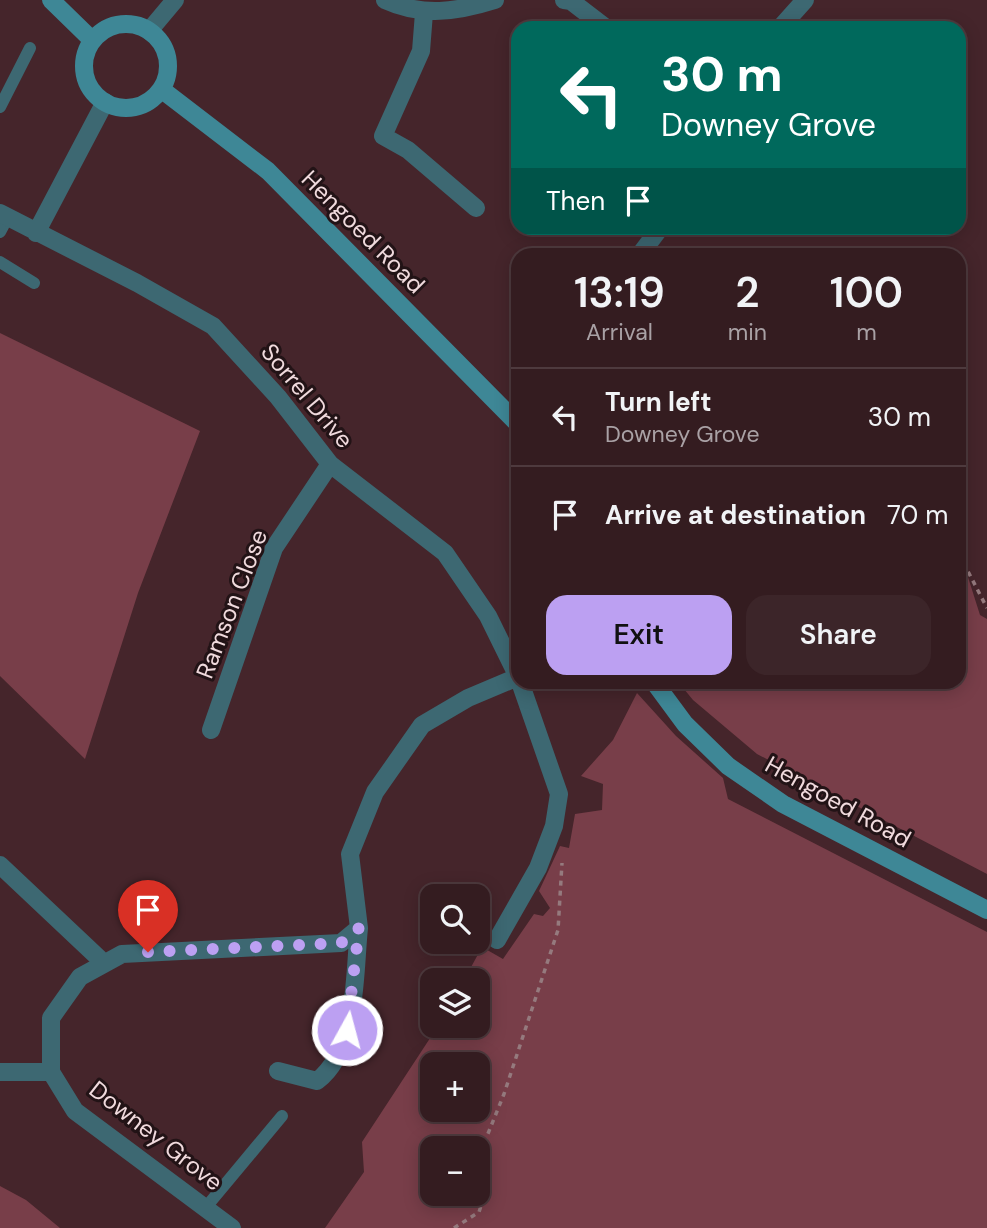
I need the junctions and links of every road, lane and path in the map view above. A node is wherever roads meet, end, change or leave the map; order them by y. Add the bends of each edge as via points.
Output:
1 (51, 0) edge
2 (175, 0) edge
3 (385, 0) edge
4 (495, 0) edge
5 (564, 0) edge
6 (805, 0) edge
7 (424, 13) junction
8 (597, 21) edge
9 (786, 21) edge
10 (149, 30) junction
11 (92, 40) junction
12 (30, 48) dead end
13 (161, 89) junction
14 (105, 102) junction
15 (0, 107) edge
16 (476, 208) dead end
17 (3, 221) edge
18 (36, 233) junction
19 (0, 262) edge
20 (34, 283) dead end
21 (511, 417) edge
22 (330, 464) junction
23 (966, 568) edge
24 (987, 608) edge
25 (511, 663) edge
26 (511, 680) edge
27 (522, 689) edge
28 (659, 689) edge
29 (211, 730) dead end
30 (562, 861) dead end
31 (0, 865) edge
32 (987, 911) edge
33 (359, 928) junction
34 (497, 940) dead end
35 (104, 963) junction
36 (278, 1071) dead end
37 (0, 1072) edge
38 (51, 1072) junction
39 (282, 1116) dead end
40 (207, 1206) junction
41 (232, 1228) edge
42 (454, 1228) edge

1 - 11 street
2 - 10 street
3 - 7 street
4 - 7 street via 466,9
5 - 8 street
6 - 9 street
7 - 16 street via 421,51 383,136 408,150
10 - 11 street via 125,23 113,25
10 - 13 street via 166,51 168,64
11 - 14 street via 86,52 86,81
12 - 15 lane
13 - 14 street via 141,105 116,107
13 - 21 street, Hengoed Road via 268,171
14 - 18 street
17 - 18 street, Sorrel Drive
18 - 22 street, Sorrel Drive via 213,326 278,397
19 - 20 lane
22 - 25 street, Sorrel Drive via 445,553 488,616
22 - 29 street, Ramson Close via 274,548
23 - 24 path
26 - 33 street via 422,725 375,792 350,854
27 - 34 street via 559,794 554,826 538,867
28 - 32 street, Hengoed Road via 685,724 728,766 783,804
30 - 42 path via 558,930 485,1141 488,1184 480,1212
31 - 35 street
33 - 35 street via 341,943 122,954
33 - 36 street via 347,1030 328,1073 317,1081
35 - 38 street via 80,977 51,1018
37 - 38 street
38 - 40 street, Downey Grove via 75,1111
39 - 40 lane
40 - 41 street, Downey Grove

